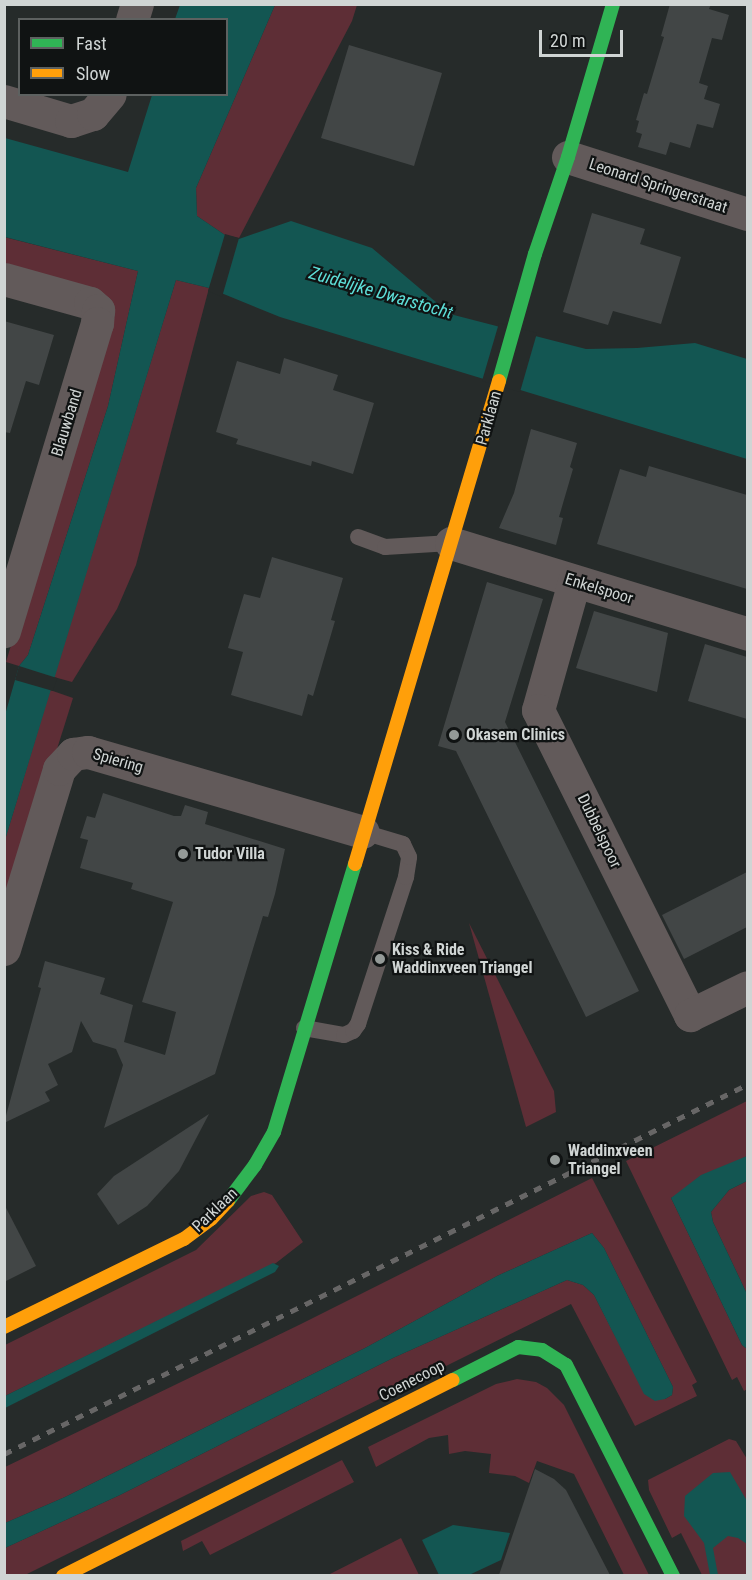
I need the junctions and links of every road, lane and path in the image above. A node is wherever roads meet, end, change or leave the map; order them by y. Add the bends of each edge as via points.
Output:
1 (613, 4) edge
2 (108, 96) edge
3 (4, 101) edge
4 (568, 157) junction
5 (747, 214) edge
6 (4, 279) edge
7 (358, 537) dead end
8 (451, 543) junction
9 (574, 582) junction
10 (4, 631) edge
11 (747, 634) edge
12 (363, 832) junction
13 (4, 949) edge
14 (747, 987) edge
15 (304, 1028) junction
16 (4, 1327) edge
17 (63, 1575) edge
18 (673, 1575) edge

1 - 4 street, Parklaan
2 - 3 street via 93,114 71,122
4 - 5 street, Leonard Springerstraat
4 - 8 street, Parklaan via 535,254
6 - 10 street, Blauwband via 90,303 98,310
7 - 8 lane via 385,547
8 - 9 street, Enkelspoor
8 - 12 street, Parklaan
9 - 11 street, Enkelspoor
9 - 14 street, Dubbelspoor via 538,710 690,1015
12 - 13 street, Spiering via 88,752 73,754 60,769
12 - 15 street, Parklaan
12 - 15 lane via 403,844 409,857 406,876 358,1024 344,1035
15 - 16 street, Parklaan via 274,1132 255,1165 211,1219 184,1239
17 - 18 street, Coenecoop via 518,1347 542,1350 566,1365

